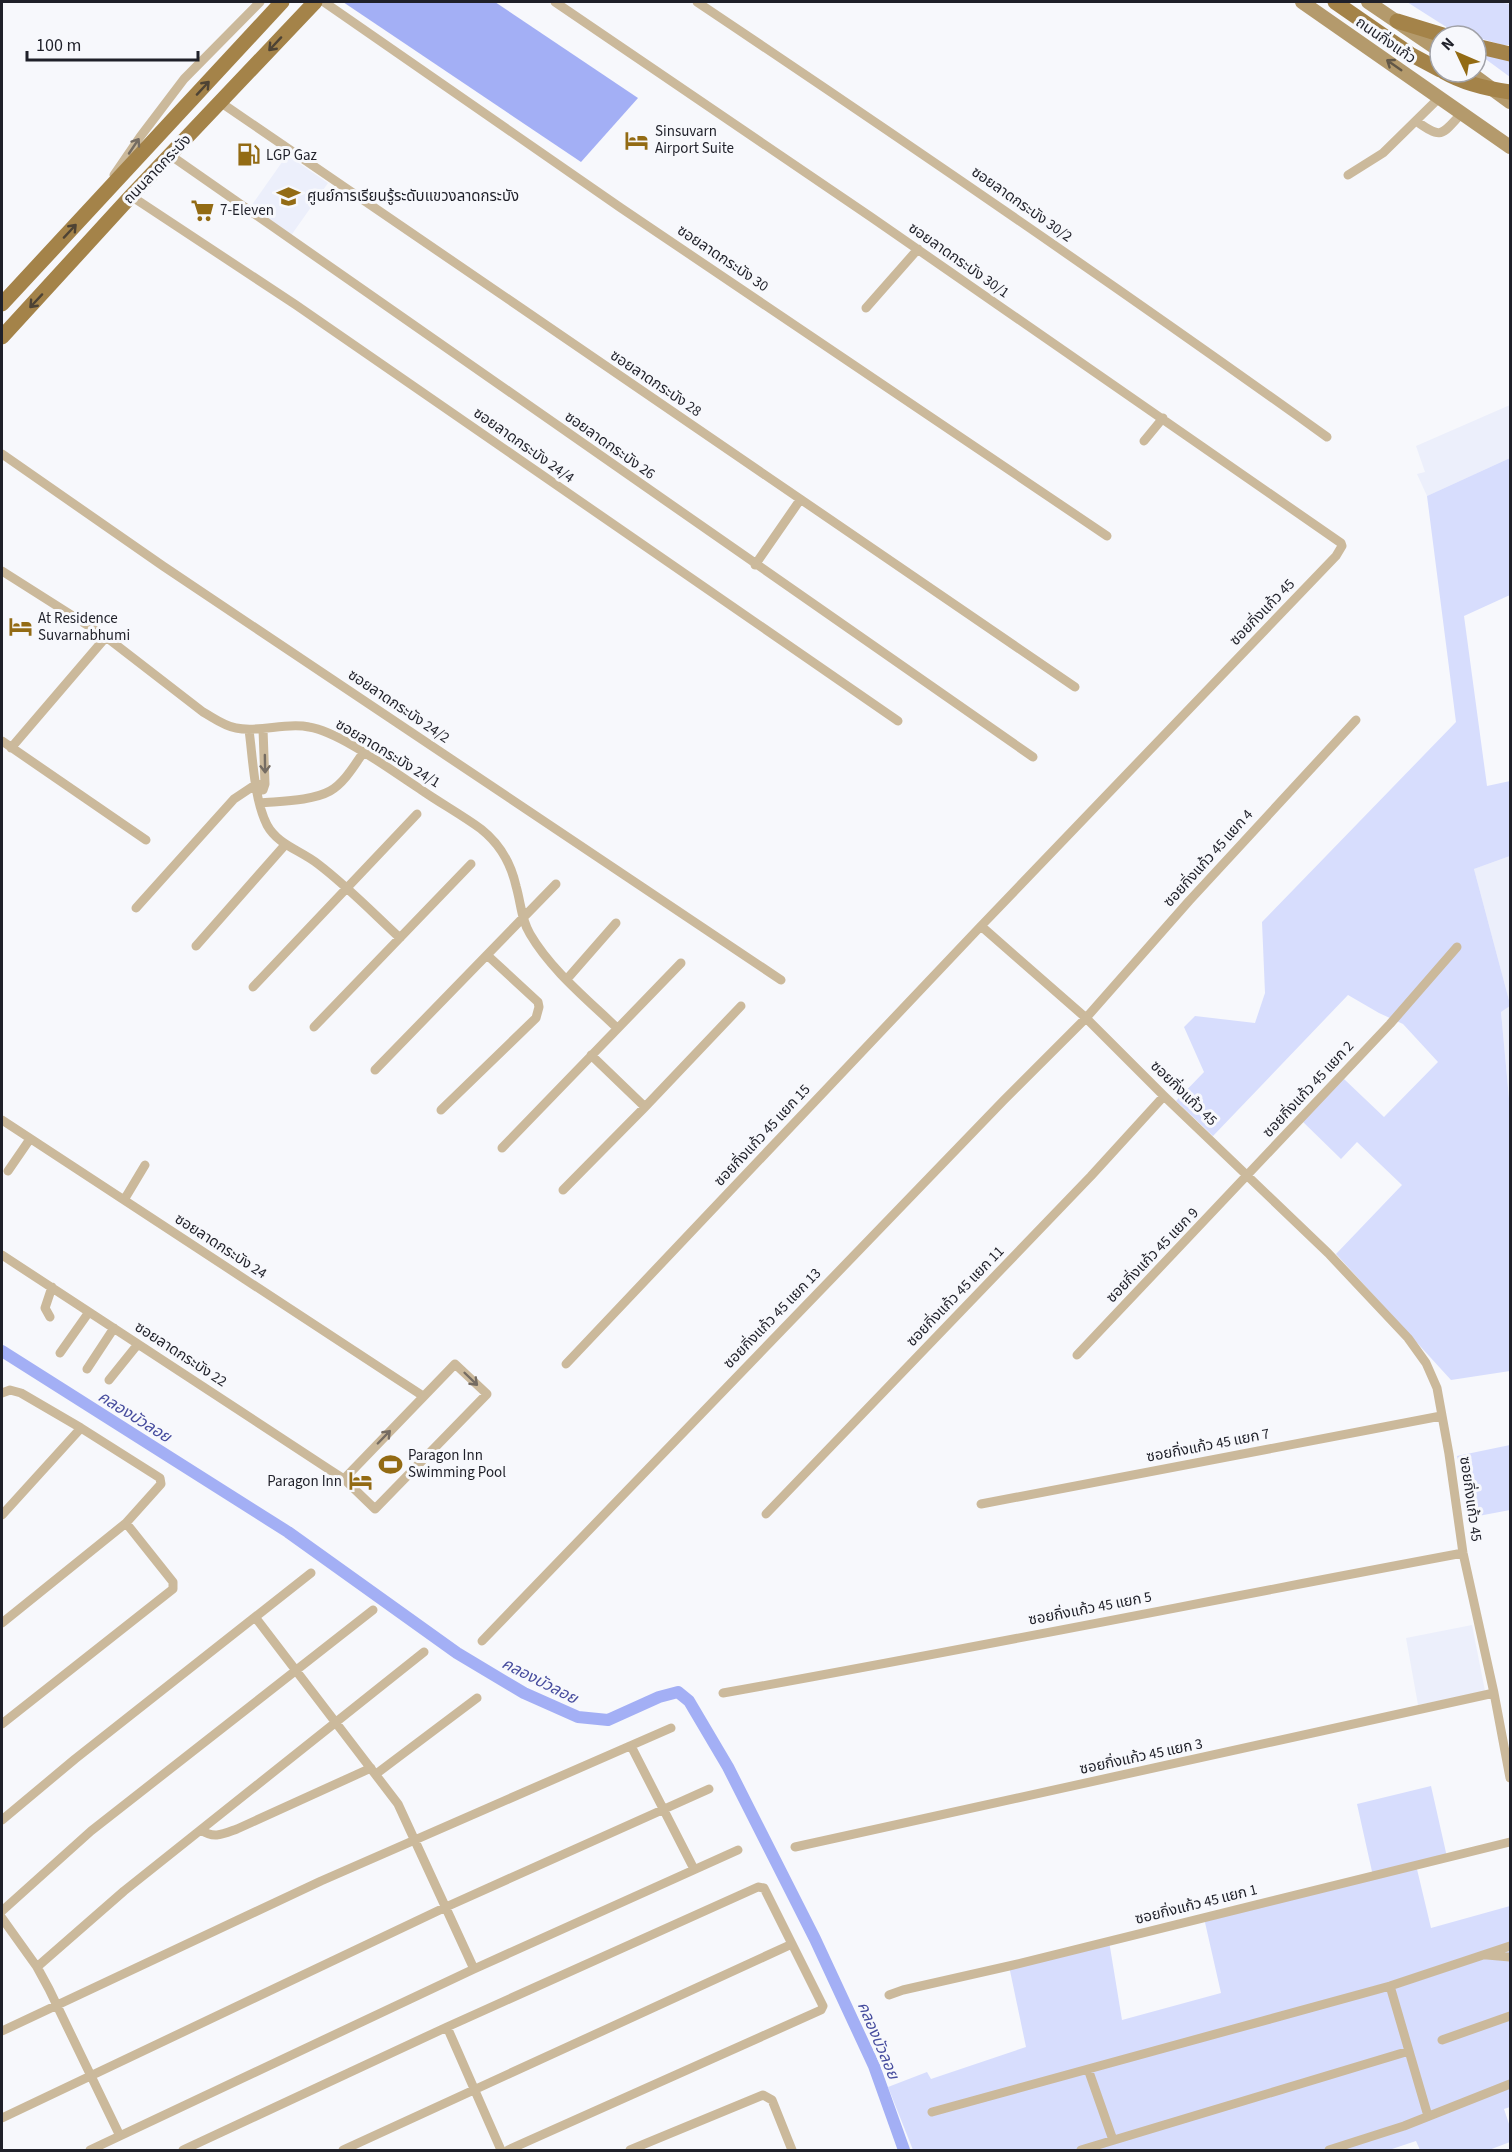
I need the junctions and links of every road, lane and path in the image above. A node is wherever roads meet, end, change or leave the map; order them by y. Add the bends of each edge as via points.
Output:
1 (260, 2) edge
2 (282, 2) edge
3 (315, 2) edge
4 (324, 2) edge
5 (555, 2) edge
6 (697, 2) edge
7 (1302, 2) edge
8 (1335, 2) edge
9 (1368, 2) edge
10 (1396, 21) junction
11 (1428, 31) edge
12 (1428, 43) edge
13 (1488, 49) edge
14 (1510, 54) edge
15 (1428, 60) edge
16 (1428, 64) edge
17 (1476, 84) edge
18 (1485, 84) edge
19 (1426, 87) junction
20 (1510, 92) edge
21 (1440, 97) junction
22 (220, 102) junction
23 (1510, 102) edge
24 (1462, 113) junction
25 (1416, 121) junction
26 (1510, 147) edge
27 (170, 155) junction
28 (1348, 176) dead end
29 (131, 196) junction
30 (89, 211) junction
31 (918, 249) junction
32 (53, 250) junction
33 (70, 263) junction
34 (2, 304) edge
35 (866, 308) dead end
36 (2, 337) edge
37 (1163, 418) junction
38 (1327, 437) dead end
39 (1144, 441) dead end
40 (2, 454) edge
41 (800, 500) junction
42 (1107, 536) dead end
43 (1341, 546) joint
44 (755, 565) junction
45 (2, 571) edge
46 (106, 637) junction
47 (1075, 687) dead end
48 (1356, 720) dead end
49 (898, 722) dead end
50 (264, 729) junction
51 (249, 730) junction
52 (2, 741) edge
53 (11, 748) junction
54 (363, 753) junction
55 (1034, 757) dead end
56 (260, 785) junction
57 (260, 800) junction
58 (417, 814) dead end
59 (146, 840) dead end
60 (285, 845) junction
61 (471, 864) dead end
62 (556, 884) dead end
63 (347, 888) junction
64 (136, 908) dead end
65 (522, 918) junction
66 (616, 923) dead end
67 (981, 926) junction
68 (400, 938) junction
69 (196, 946) dead end
70 (1457, 947) dead end
71 (487, 956) junction
72 (681, 963) dead end
73 (567, 979) junction
74 (781, 980) dead end
75 (253, 987) dead end
76 (741, 1006) dead end
77 (1086, 1018) junction
78 (314, 1027) dead end
79 (617, 1028) junction
80 (591, 1055) junction
81 (375, 1070) dead end
82 (1164, 1096) junction
83 (645, 1107) junction
84 (441, 1110) dead end
85 (2, 1120) edge
86 (30, 1139) junction
87 (502, 1148) dead end
88 (145, 1165) dead end
89 (8, 1171) dead end
90 (1248, 1176) junction
91 (563, 1190) dead end
92 (124, 1200) junction
93 (2, 1255) edge
94 (52, 1287) junction
95 (89, 1312) junction
96 (50, 1317) dead end
97 (114, 1328) junction
98 (138, 1344) junction
99 (60, 1353) dead end
100 (1077, 1355) dead end
101 (566, 1364) dead end
102 (87, 1370) dead end
103 (109, 1380) dead end
104 (2, 1394) edge
105 (423, 1396) junction
106 (1441, 1416) junction
107 (81, 1428) junction
108 (344, 1479) junction
109 (981, 1504) dead end
110 (766, 1514) dead end
111 (2, 1515) edge
112 (126, 1523) junction
113 (1463, 1553) junction
114 (311, 1573) dead end
115 (374, 1610) dead end
116 (255, 1617) junction
117 (2, 1623) edge
118 (482, 1641) dead end
119 (424, 1652) dead end
120 (295, 1670) junction
121 (723, 1693) dead end
122 (1494, 1693) junction
123 (477, 1698) dead end
124 (336, 1722) junction
125 (2, 1725) edge
126 (671, 1728) dead end
127 (631, 1746) junction
128 (373, 1771) junction
129 (1510, 1778) edge
130 (709, 1789) dead end
131 (664, 1809) junction
132 (2, 1820) edge
133 (201, 1830) junction
134 (415, 1840) junction
135 (1510, 1842) edge
136 (795, 1847) dead end
137 (738, 1850) dead end
138 (694, 1869) junction
139 (446, 1907) junction
140 (2, 1911) edge
141 (2, 1918) edge
142 (792, 1944) junction
143 (1510, 1946) edge
144 (1485, 1954) junction
145 (1510, 1957) edge
146 (37, 1967) junction
147 (474, 1969) junction
148 (1390, 1986) junction
149 (889, 1995) dead end
150 (57, 2005) junction
151 (1510, 2016) edge
152 (447, 2026) junction
153 (2, 2031) edge
154 (1442, 2040) dead end
155 (1409, 2051) junction
156 (1088, 2069) junction
157 (92, 2076) junction
158 (1510, 2084) edge
159 (473, 2089) junction
160 (933, 2112) dead end
161 (1428, 2116) junction
162 (2, 2118) edge
163 (120, 2136) junction
164 (1108, 2144) edge
165 (90, 2151) edge
166 (183, 2151) edge
167 (343, 2151) edge
168 (501, 2151) edge
169 (508, 2151) edge
170 (630, 2151) edge
171 (792, 2151) edge
172 (1081, 2151) edge
173 (1329, 2151) edge

30 -> 1 street via 184,79
30 -> 2 main road, ถนนลาดกระบัง
3 -> 22 main road, ถนนลาดกระบัง
4 - 42 street, ซอยลาดกระบัง 30
5 - 31 street, ซอยลาดกระบัง 30/1
6 - 38 street, ซอยลาดกระบัง 30/2 via 1115,286
19 -> 7 main road, ถนนกิ่งแก้ว
8 - 16 main road
9 - 10 main road, ถนนกิ่งแก้ว
10 - 11 main road
10 - 12 main road, ถนนกิ่งแก้ว
13 - 14 main road
15 - 19 main road via 1422,73
17 - 20 main road
18 - 23 main road
19 - 21 main road, ถนนกิ่งแก้ว
21 - 24 main road, ถนนกิ่งแก้ว
21 - 25 street
22 - 27 main road, ถนนลาดกระบัง
22 - 41 street, ซอยลาดกระบัง 28
24 - 25 street via 1441,134 1434,134
24 - 26 main road, ถนนกิ่งแก้ว
25 - 28 street via 1383,153
27 - 29 main road, ถนนลาดกระบัง
27 - 44 street, ซอยลาดกระบัง 26
29 - 33 main road, ถนนลาดกระบัง
29 - 49 street, ซอยลาดกระบัง 24/4 via 315,318
32 -> 30 main road, ถนนลาดกระบัง
31 - 35 street
31 - 37 street, ซอยลาดกระบัง 30/1
32 - 33 main road
32 - 34 main road, ถนนลาดกระบัง
33 -> 36 main road, ถนนลาดกระบัง
37 - 39 street
37 - 43 street, ซอยลาดกระบัง 30/1 via 1339,540
40 - 74 street, ซอยลาดกระบัง 24/2 via 163,567
41 - 44 street
41 - 47 street, ซอยลาดกระบัง 28
43 - 67 street, ซอยกิ่งแก้ว 45 via 1336,556
44 - 55 street, ซอยลาดกระบัง 26
45 - 46 street, ซอยลาดกระบัง 24/1
46 - 51 street, ซอยลาดกระบัง 24/1 via 204,712 229,726
46 - 53 street
48 - 77 street, ซอยกิ่งแก้ว 45 แยก 4
50 - 51 street, ซอยลาดกระบัง 24/1
50 - 54 street, ซอยลาดกระบัง 24/1 via 308,726
50 -> 56 street
51 - 56 street
52 - 53 street
53 - 59 street
54 - 57 street via 330,791 308,797
54 - 65 street, ซอยลาดกระบัง 24/1 via 482,830 502,849 516,884
56 - 57 street
56 - 64 street via 234,799
57 - 60 street via 268,827
58 - 63 street
60 - 63 street via 315,861
60 - 69 street
61 - 68 street
62 - 65 street
63 - 68 street
63 - 75 street
65 - 71 street
65 - 73 street, ซอยลาดกระบัง 24/1 via 538,946
66 - 73 street
67 - 77 street, ซอยกิ่งแก้ว 45
67 - 101 street, ซอยกิ่งแก้ว 45 แยก 15
68 - 78 street
70 - 90 street, ซอยกิ่งแก้ว 45 แยก 2
71 - 81 street
71 - 84 street via 538,1002 539,1013
72 - 79 street
73 - 79 street, ซอยลาดกระบัง 24/1
76 - 83 street
77 - 82 street, ซอยกิ่งแก้ว 45
77 - 118 street, ซอยกิ่งแก้ว 45 แยก 13
79 - 80 street
80 - 83 street
80 - 87 street
82 - 90 street, ซอยกิ่งแก้ว 45
82 - 110 street, ซอยกิ่งแก้ว 45 แยก 11 via 1092,1176
83 - 91 street
85 - 86 street, ซอยลาดกระบัง 24
86 - 89 street
86 - 92 street, ซอยลาดกระบัง 24
88 - 92 street
90 - 100 street, ซอยกิ่งแก้ว 45 แยก 9
90 - 106 street, ซอยกิ่งแก้ว 45 via 1328,1253 1407,1338 1429,1369 1437,1388
92 - 105 street, ซอยลาดกระบัง 24
93 - 94 street, ซอยลาดกระบัง 22
94 - 95 street, ซอยลาดกระบัง 22
94 - 96 street via 45,1308
95 - 97 street, ซอยลาดกระบัง 22
95 - 99 street
97 - 98 street, ซอยลาดกระบัง 22
97 - 102 street
98 - 103 street
98 - 108 street, ซอยลาดกระบัง 22
104 - 107 street via 10,1389 21,1393
108 -> 105 street
105 -> 108 street, ซอยลาดกระบัง 22 via 455,1364 487,1394 375,1509
106 - 109 street, ซอยกิ่งแก้ว 45 แยก 7
106 - 113 street, ซอยกิ่งแก้ว 45
107 - 111 street
107 - 112 street via 161,1481
112 - 117 street
112 - 125 street via 173,1582 172,1592
113 - 121 street, ซอยกิ่งแก้ว 45 แยก 5
113 - 122 street, ซอยกิ่งแก้ว 45
114 - 116 street
115 - 120 street
116 - 120 street
116 - 132 street
119 - 124 street
120 - 124 street
120 - 140 street via 91,1831
122 - 129 street, ซอยกิ่งแก้ว 45
122 - 136 street, ซอยกิ่งแก้ว 45 แยก 3
123 - 128 street
124 - 128 street
124 - 133 street
126 - 127 street
127 - 131 street
127 - 134 street
128 - 133 street via 230,1832 215,1836
128 - 134 street via 398,1804
130 - 131 street
131 - 138 street
131 - 139 street
133 - 146 street via 100,1910
134 - 139 street
134 - 150 street
135 - 149 street, ซอยกิ่งแก้ว 45 แยก 1
137 - 138 street
138 - 147 street
139 - 147 street
139 - 157 street
141 - 146 street
142 - 152 street via 767,1891 758,1887
142 - 159 street
142 - 169 street via 823,2006 818,2013
143 - 144 street
144 - 145 street
144 - 148 street
146 - 150 street
147 - 163 street
148 - 155 street
148 - 156 street
150 - 153 street
150 - 157 street
151 - 154 street
152 - 159 street
152 - 166 street
155 - 161 street
155 - 164 street
156 - 160 street
156 - 164 street
157 - 162 street
157 - 163 street
158 - 161 street
159 - 167 street
159 - 168 street
161 - 173 street
163 - 165 street
164 - 172 street
170 - 171 street via 763,2095 772,2100

